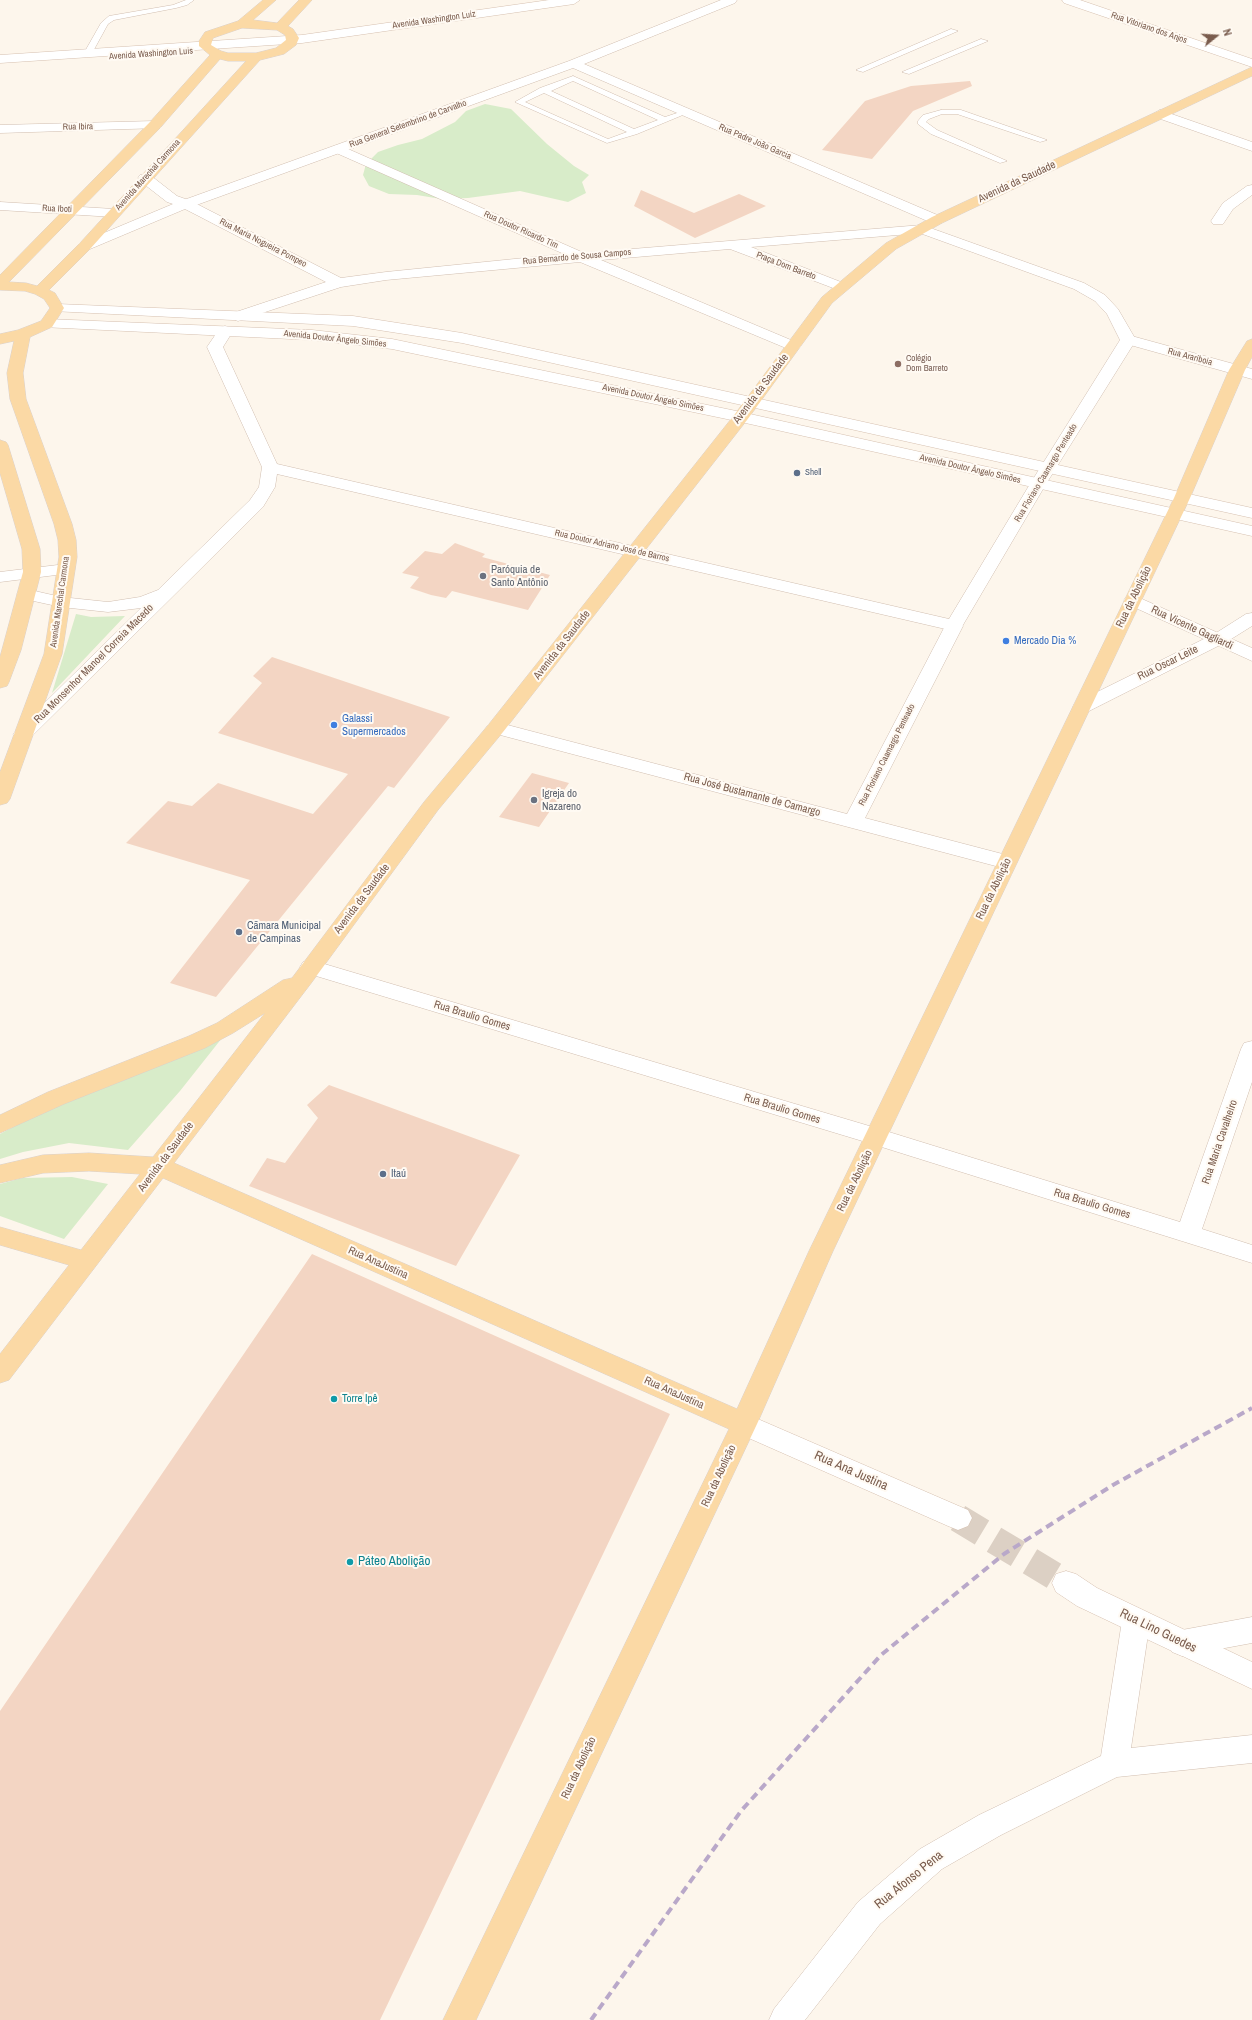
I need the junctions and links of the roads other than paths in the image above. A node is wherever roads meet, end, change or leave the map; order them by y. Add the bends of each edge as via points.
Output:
1 (190, 0) edge
2 (270, 0) edge
3 (306, 0) edge
4 (574, 0) edge
5 (731, 0) edge
6 (1068, 0) edge
7 (242, 24) junction
8 (280, 27) junction
9 (954, 31) dead end
10 (296, 39) junction
11 (984, 41) dead end
12 (211, 50) junction
13 (88, 53) junction
14 (256, 57) junction
15 (0, 59) edge
16 (1252, 63) edge
17 (573, 64) junction
18 (0, 65) edge
19 (860, 70) dead end
20 (1252, 71) edge
21 (906, 72) dead end
22 (543, 90) junction
23 (686, 112) junction
24 (1160, 114) junction
25 (665, 120) junction
26 (156, 125) junction
27 (0, 129) edge
28 (634, 132) junction
29 (1043, 140) dead end
30 (1252, 147) edge
31 (339, 149) junction
32 (1003, 161) dead end
33 (145, 178) junction
34 (1252, 189) edge
35 (186, 204) junction
36 (0, 206) edge
37 (73, 210) junction
38 (114, 213) junction
39 (938, 220) junction
40 (1218, 221) dead end
41 (922, 229) junction
42 (730, 244) junction
43 (85, 246) junction
44 (582, 257) junction
45 (339, 283) junction
46 (0, 285) edge
47 (842, 287) junction
48 (40, 291) junction
49 (57, 308) junction
50 (238, 316) junction
51 (47, 324) junction
52 (225, 330) junction
53 (23, 334) junction
54 (0, 339) edge
55 (1128, 340) junction
56 (1252, 344) edge
57 (793, 346) junction
58 (1244, 372) edge
59 (752, 402) junction
60 (741, 417) junction
61 (0, 445) edge
62 (270, 467) junction
63 (1047, 468) junction
64 (1038, 484) junction
65 (1178, 506) junction
66 (1252, 513) edge
67 (1252, 531) edge
68 (635, 552) junction
69 (66, 569) junction
70 (32, 572) junction
71 (0, 577) edge
72 (26, 594) junction
73 (165, 594) junction
74 (1133, 600) junction
75 (61, 602) junction
76 (1252, 618) edge
77 (954, 626) junction
78 (1217, 639) junction
79 (1252, 655) edge
80 (0, 682) edge
81 (1082, 707) junction
82 (496, 728) junction
83 (24, 734) junction
84 (0, 799) edge
85 (853, 822) junction
86 (1008, 862) junction
87 (307, 972) junction
88 (1252, 1049) edge
89 (0, 1125) edge
90 (876, 1137) junction
91 (159, 1166) junction
92 (0, 1174) edge
93 (1188, 1234) junction
94 (0, 1236) edge
95 (1252, 1254) edge
96 (87, 1261) junction
97 (0, 1373) edge
98 (744, 1424) junction
99 (958, 1518) tunnel mouth
100 (1066, 1583) tunnel mouth
101 (1136, 1621) junction
102 (1252, 1630) edge
103 (1182, 1643) junction
104 (1252, 1676) edge
105 (1252, 1748) edge
106 (1114, 1764) junction
107 (459, 2020) edge
108 (785, 2020) edge

1 - 13 lane via 174,7 112,18 105,23
2 - 7 main road
3 - 8 main road
4 - 10 street, Avenida Washington Luiz
5 - 17 street, Rua General Setembrino de Carvalho
6 - 16 street, Rua Vitoriano dos Anjos
7 - 8 main road
7 - 12 main road via 223,28 209,35 205,40
8 - 10 main road
9 - 19 lane
10 - 12 street, Avenida Washington Luis
10 - 14 main road via 280,51
11 - 21 lane
12 - 13 street, Avenida Washington Luis
12 - 14 main road via 235,57
12 - 18 street, Avenida Washington Luis
12 - 26 main road
13 - 15 street, Avenida Washington Luis
14 - 33 main road, Avenida Marechal Carmona
17 - 23 street, Rua Padre João Garcia
17 - 31 street, Rua General Setembrino de Carvalho
20 - 24 main road, Avenida da Saudade
22 - 25 lane via 569,78 576,78
22 - 28 lane
22 - 28 lane via 519,102 606,141
23 - 25 lane
23 - 39 street, Rua Padre João Garcia
24 - 30 street
24 - 39 main road, Avenida da Saudade
25 - 28 lane
26 - 27 street, Rua Ibira
26 - 37 main road
29 - 32 lane via 958,112 940,112 922,121 922,124 934,132
31 - 35 street, Rua General Setembrino de Carvalho
31 - 44 street, Rua Doutor Ricardo Tim
33 - 35 street, Rua Maria Nogueira Pompeo via 164,194
33 - 38 main road, Avenida Marechal Carmona
34 - 40 street via 1228,206
35 - 43 street, Rua General Setembrino de Carvalho
35 - 45 street, Rua Maria Nogueira Pompeo
36 - 37 street, Rua Iboti
37 - 38 street, Rua Iboti
37 - 46 main road
38 - 43 main road, Avenida Marechal Carmona
39 - 41 main road, Avenida da Saudade
41 - 42 street, Rua Bernardo de Sousa Campos
41 - 47 main road, Avenida da Saudade via 891,246
41 - 55 street via 1080,286 1100,298 1112,312
42 - 44 street, Rua Bernardo de Sousa Campos
42 - 47 street, Praça Dom Barreto
43 - 48 main road, Avenida Marechal Carmona
44 - 45 street, Rua Bernardo de Sousa Campos
44 - 57 street, Rua Doutor Ricardo Tim
45 - 50 street, Rua Bernardo de Sousa Campos
46 - 48 main road
47 - 57 main road, Avenida da Saudade via 827,300
48 - 49 main road via 50,296
49 - 50 street, Avenida Doutor Ângelo Simões
49 - 51 main road
50 - 59 street, Avenida Doutor Ângelo Simões via 353,321 462,338
51 - 52 street, Avenida Doutor Ângelo Simões
51 - 53 main road
52 - 60 street, Avenida Doutor Ângelo Simões via 312,335 392,344
52 - 62 street via 215,347 217,355
53 - 54 main road
53 - 69 main road, Avenida Marechal Carmona via 15,373 18,399 63,524 67,540
55 - 58 street, Rua Arariboia
55 - 63 street, Rua Floriano Caamargo Penteado
56 - 58 main road, Rua da Abolição
57 - 59 main road, Avenida da Saudade
58 - 65 main road, Rua da Abolição
59 - 60 main road, Avenida da Saudade
59 - 63 street, Avenida Doutor Ângelo Simões
60 - 64 street, Avenida Doutor Ângelo Simões
60 - 68 main road, Avenida da Saudade
61 - 70 main road via 31,549
62 - 68 street, Rua Doutor Adriano José de Barros
62 - 73 street, Rua Monsenhor Manoel Correia Macedo via 267,487 258,503
63 - 64 street, Rua Floriano Caamargo Penteado
63 - 65 street, Avenida Doutor Ângelo Simões
64 - 65 street, Avenida Doutor Ângelo Simões
64 - 77 street, Rua Floriano Caamargo Penteado
65 - 66 street, Avenida Doutor Ângelo Simões
65 - 67 street, Avenida Doutor Ângelo Simões
65 - 74 main road, Rua da Abolição
68 - 77 street, Rua Doutor Adriano José de Barros
68 - 82 main road, Avenida da Saudade
69 - 70 street
69 - 75 main road, Avenida Marechal Carmona
70 - 71 street
70 - 72 main road
72 - 75 street, Rua Monsenhor Manoel Correia Macedo
72 - 80 main road via 12,650
73 - 75 street, Rua Monsenhor Manoel Correia Macedo via 144,602 108,607
73 - 83 street, Rua Monsenhor Manoel Correia Macedo
74 - 78 street, Rua Vicente Gagliardi
74 - 81 main road, Rua da Abolição
75 - 83 main road, Avenida Marechal Carmona via 52,654
76 - 78 street, Rua Oscar Leite
77 - 85 street, Rua Floriano Caamargo Penteado
78 - 79 street, Rua Vicente Gagliardi
78 - 81 street, Rua Oscar Leite
81 - 86 main road, Rua da Abolição
82 - 85 street, Rua José Bustamante de Camargo
82 - 87 main road, Avenida da Saudade via 431,806
83 - 84 main road, Avenida Marechal Carmona
85 - 86 street, Rua José Bustamante de Camargo
86 - 90 main road, Rua da Abolição
87 - 89 main road via 225,1028 197,1042 56,1098
87 - 90 street, Rua Braulio Gomes
87 - 91 main road, Avenida da Saudade
88 - 93 street, Rua Maria Cavalheiro
90 - 93 street, Rua Braulio Gomes
90 - 98 main road, Rua da Abolição via 821,1251
91 - 92 main road, Rua AnaJustina via 89,1162 43,1164
91 - 96 main road, Avenida da Saudade
91 - 98 main road, Rua AnaJustina
93 - 95 street, Rua Braulio Gomes
94 - 96 main road
96 - 97 main road, Avenida da Saudade
98 - 99 street, Rua Ana Justina
98 - 107 main road, Rua da Abolição
100 - 101 street, Rua Lino Guedes via 1087,1597
101 - 103 street, Rua Lino Guedes
101 - 106 street
102 - 103 street
103 - 104 street, Rua Lino Guedes
105 - 106 street, Rua Afonso Pena
106 - 108 street, Rua Afonso Pena via 990,1825 931,1859 869,1913

